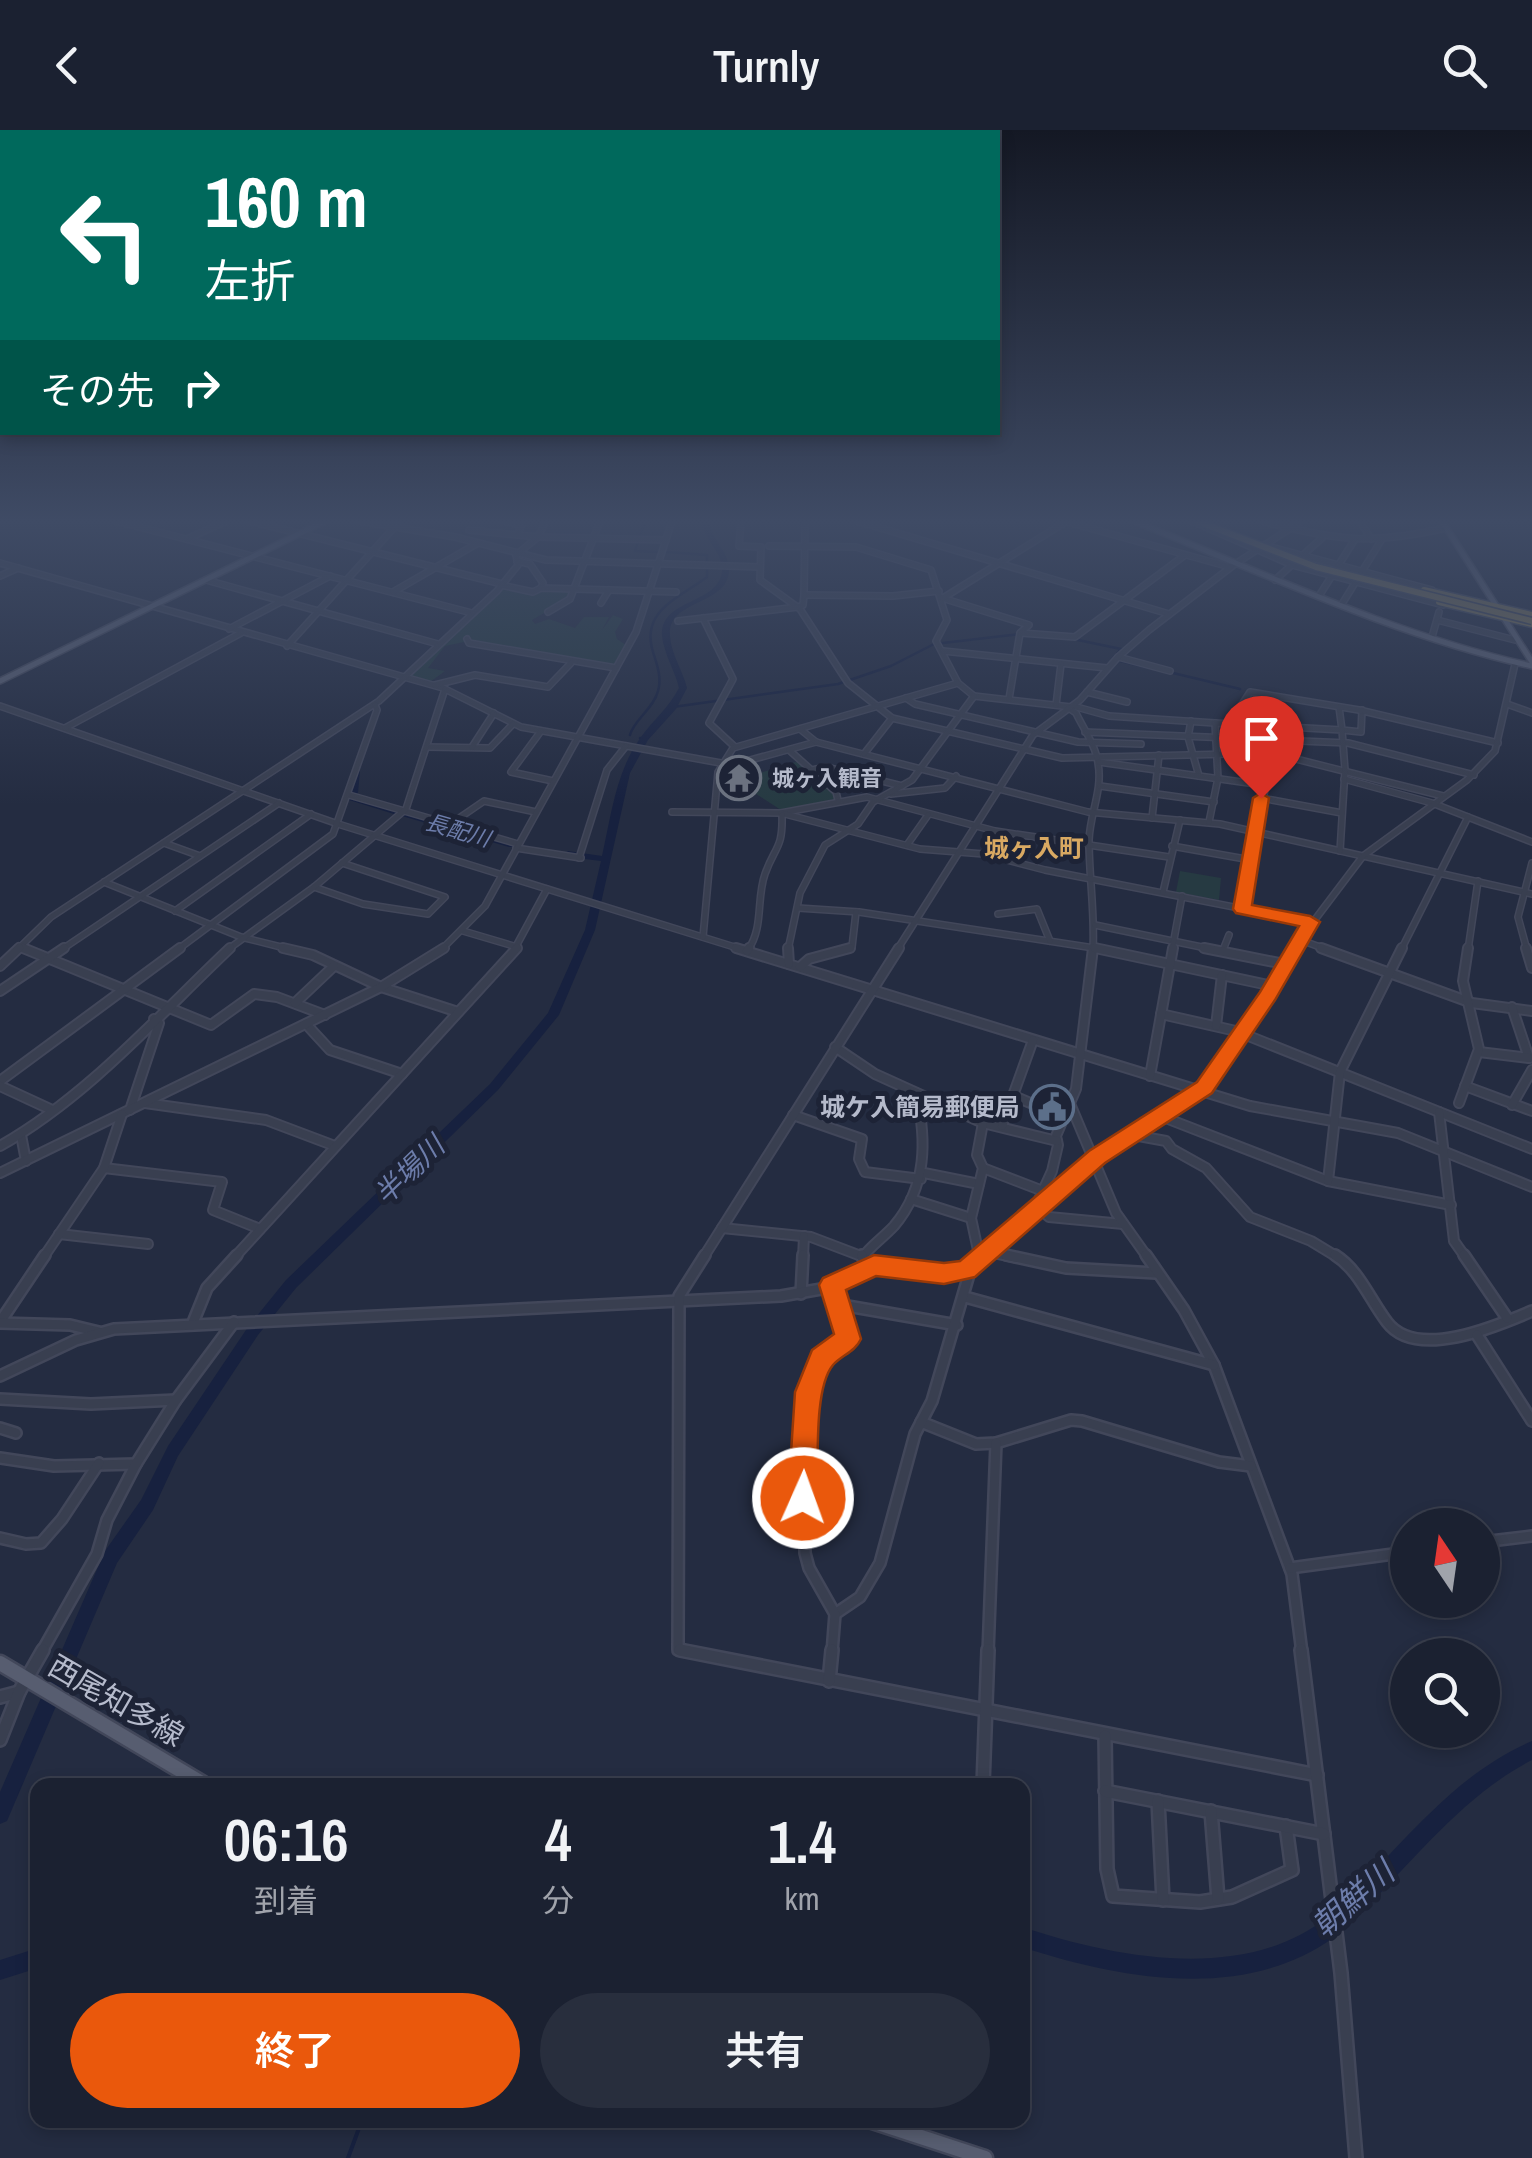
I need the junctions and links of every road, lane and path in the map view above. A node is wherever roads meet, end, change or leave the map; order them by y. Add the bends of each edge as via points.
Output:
1 (133, 616) edge
2 (182, 616) edge
3 (254, 616) edge
4 (315, 616) edge
5 (332, 616) edge
6 (469, 616) edge
7 (642, 616) edge
8 (725, 616) edge
9 (803, 616) edge
10 (947, 616) edge
11 (997, 616) edge
12 (1104, 616) edge
13 (1167, 616) edge
14 (1374, 616) edge
15 (1438, 616) edge
16 (1493, 616) edge
17 (703, 618) junction
18 (1502, 618) junction
19 (1437, 620) junction
20 (1532, 620) edge
21 (678, 621) dead end
22 (229, 629) junction
23 (241, 633) junction
24 (1020, 634) junction
25 (1432, 637) junction
26 (468, 639) dead end
27 (1516, 640) junction
28 (438, 644) junction
29 (286, 646) junction
30 (943, 651) junction
31 (1118, 657) junction
32 (1016, 659) junction
33 (571, 663) junction
34 (1061, 664) junction
35 (1515, 664) junction
36 (1532, 664) edge
37 (616, 668) junction
38 (1107, 668) junction
39 (1170, 672) dead end
40 (402, 679) junction
41 (0, 681) edge
42 (958, 683) junction
43 (434, 686) junction
44 (445, 689) junction
45 (1088, 692) junction
46 (974, 696) junction
47 (906, 698) junction
48 (1009, 699) junction
49 (1127, 702) dead end
50 (1056, 704) junction
51 (1507, 704) junction
52 (375, 705) junction
53 (0, 706) edge
54 (876, 706) junction
55 (1071, 707) junction
56 (1339, 707) junction
57 (1362, 710) junction
58 (1532, 712) edge
59 (494, 713) junction
60 (960, 714) junction
61 (1129, 716) junction
62 (892, 718) junction
63 (1191, 718) junction
64 (1216, 723) junction
65 (1230, 723) junction
66 (513, 724) junction
67 (1268, 725) junction
68 (65, 728) junction
69 (800, 729) junction
70 (1342, 730) junction
71 (540, 731) junction
72 (948, 731) junction
73 (1036, 732) junction
74 (1085, 732) junction
75 (1136, 734) junction
76 (578, 737) junction
77 (1188, 738) junction
78 (1216, 738) junction
79 (1269, 739) junction
80 (816, 742) junction
81 (1345, 743) junction
82 (1498, 743) junction
83 (1090, 744) junction
84 (1141, 744) junction
85 (627, 746) junction
86 (472, 747) junction
87 (427, 748) junction
88 (735, 748) junction
89 (1023, 749) junction
90 (789, 750) junction
91 (1192, 752) junction
92 (1217, 752) junction
93 (864, 754) junction
94 (1272, 754) junction
95 (1147, 756) junction
96 (1159, 756) junction
97 (1098, 761) junction
98 (723, 764) junction
99 (921, 768) junction
100 (812, 770) junction
101 (1345, 770) junction
102 (1474, 775) junction
103 (956, 776) junction
104 (1159, 776) junction
105 (1198, 776) junction
106 (1218, 776) junction
107 (1344, 779) junction
108 (553, 780) junction
109 (1263, 785) junction
110 (902, 786) junction
111 (1000, 786) junction
112 (1100, 786) junction
113 (244, 790) junction
114 (891, 794) junction
115 (349, 795) junction
116 (1157, 796) junction
117 (1443, 796) junction
118 (1261, 798) junction
119 (838, 800) junction
120 (876, 800) junction
121 (1214, 802) junction
122 (279, 803) junction
123 (1432, 803) junction
124 (404, 811) junction
125 (536, 812) junction
126 (672, 812) dead end
127 (714, 812) junction
128 (1091, 812) junction
129 (312, 814) junction
130 (781, 814) junction
131 (1342, 814) junction
132 (928, 815) junction
133 (1468, 817) junction
134 (1152, 818) junction
135 (1180, 820) junction
136 (1209, 822) junction
137 (338, 824) junction
138 (449, 825) junction
139 (975, 826) junction
140 (848, 831) junction
141 (1255, 832) junction
142 (375, 836) junction
143 (1532, 842) edge
144 (164, 843) junction
145 (1089, 843) junction
146 (907, 845) junction
147 (517, 846) junction
148 (1172, 846) junction
149 (1340, 850) junction
150 (958, 851) junction
151 (200, 856) junction
152 (1363, 856) junction
153 (1169, 857) junction
154 (1251, 860) junction
155 (342, 863) junction
156 (1532, 863) edge
157 (1440, 873) junction
158 (502, 875) junction
159 (1092, 879) junction
160 (1478, 881) junction
161 (104, 882) junction
162 (314, 887) junction
163 (547, 889) junction
164 (1162, 892) junction
165 (1528, 893) edge
166 (1182, 896) junction
167 (140, 897) junction
168 (798, 908) junction
169 (1242, 909) junction
170 (175, 911) junction
171 (856, 912) junction
172 (998, 914) dead end
173 (915, 922) junction
174 (1310, 922) junction
175 (210, 925) junction
176 (1095, 925) junction
177 (463, 930) junction
178 (1229, 934) dead end
179 (241, 937) junction
180 (703, 937) junction
181 (1298, 939) junction
182 (1050, 940) junction
183 (1174, 942) junction
184 (19, 946) junction
185 (517, 947) junction
186 (1094, 947) junction
187 (1529, 948) edge
188 (747, 951) junction
189 (1223, 951) junction
190 (48, 958) junction
191 (789, 964) junction
192 (1170, 964) junction
193 (1284, 964) junction
194 (0, 966) edge
195 (334, 966) junction
196 (800, 968) junction
197 (1532, 968) edge
198 (1390, 972) junction
199 (1222, 975) junction
200 (1273, 986) junction
201 (381, 987) junction
202 (120, 990) junction
203 (872, 990) junction
204 (0, 992) edge
205 (1467, 1000) junction
206 (295, 1003) junction
207 (1512, 1007) junction
208 (165, 1009) junction
209 (458, 1012) junction
210 (1532, 1012) edge
211 (1160, 1014) junction
212 (324, 1015) junction
213 (154, 1019) junction
214 (306, 1024) junction
215 (1216, 1026) junction
216 (1241, 1033) junction
217 (1033, 1040) junction
218 (835, 1047) junction
219 (1478, 1052) junction
220 (1082, 1055) junction
221 (1530, 1058) edge
222 (1532, 1070) edge
223 (1340, 1072) junction
224 (402, 1074) junction
225 (1150, 1076) junction
226 (0, 1084) edge
227 (1465, 1086) junction
228 (1198, 1091) junction
229 (916, 1093) junction
230 (1014, 1096) junction
231 (145, 1102) junction
232 (1459, 1102) dead end
233 (1512, 1104) junction
234 (1071, 1106) junction
235 (52, 1110) junction
236 (1532, 1111) edge
237 (126, 1112) junction
238 (1439, 1112) junction
239 (793, 1115) junction
240 (1162, 1116) junction
241 (1063, 1117) junction
242 (1333, 1120) junction
243 (983, 1123) junction
244 (1002, 1126) junction
245 (20, 1135) junction
246 (1132, 1135) junction
247 (1056, 1141) junction
248 (0, 1146) edge
249 (335, 1146) junction
250 (1443, 1150) junction
251 (1532, 1150) edge
252 (26, 1160) junction
253 (1093, 1161) junction
254 (104, 1168) junction
255 (983, 1168) junction
256 (0, 1174) edge
257 (922, 1176) junction
258 (1328, 1182) junction
259 (978, 1184) junction
260 (1532, 1187) edge
261 (1043, 1191) junction
262 (911, 1199) junction
263 (1450, 1205) junction
264 (1037, 1211) junction
265 (971, 1218) junction
266 (1123, 1224) junction
267 (260, 1228) junction
268 (722, 1228) junction
269 (59, 1234) junction
270 (804, 1236) junction
271 (148, 1244) dead end
272 (981, 1253) junction
273 (860, 1256) junction
274 (866, 1267) junction
275 (966, 1270) junction
276 (1156, 1273) junction
277 (832, 1285) junction
278 (801, 1294) junction
279 (965, 1297) junction
280 (678, 1302) junction
281 (836, 1304) junction
282 (1532, 1311) edge
283 (1507, 1318) junction
284 (0, 1322) edge
285 (237, 1322) junction
286 (192, 1325) junction
287 (958, 1326) junction
288 (98, 1332) junction
289 (1477, 1335) junction
290 (1214, 1366) junction
291 (0, 1376) edge
292 (0, 1398) edge
293 (176, 1400) junction
294 (1532, 1421) edge
295 (921, 1422) junction
296 (0, 1428) edge
297 (16, 1433) dead end
298 (996, 1442) junction
299 (0, 1458) edge
300 (99, 1464) junction
301 (136, 1464) junction
302 (1251, 1466) junction
303 (1532, 1536) edge
304 (0, 1538) edge
305 (1500, 1540) edge
306 (1390, 1554) edge
307 (1290, 1568) junction
308 (835, 1614) junction
309 (0, 1663) edge
310 (829, 1680) junction
311 (28, 1688) junction
312 (0, 1696) edge
313 (988, 1714) junction
314 (1104, 1736) junction
315 (0, 1740) edge
316 (1317, 1776) junction
317 (193, 1778) edge
318 (983, 1778) edge
319 (1106, 1790) junction
320 (1158, 1801) junction
321 (1210, 1811) junction
322 (1286, 1826) junction
323 (1324, 1834) junction
324 (1218, 1899) junction
325 (1163, 1900) junction
326 (893, 2128) edge
327 (985, 2158) edge
328 (1356, 2158) edge

1 - 41 main road
2 - 22 street
3 - 22 street
4 - 29 street
5 - 28 street
6 - 28 street
7 - 37 street
8 - 17 street
9 - 54 street via 847,682
10 - 30 street via 938,643
11 - 24 street via 1029,626
12 - 24 street via 1075,638
13 - 31 street
14 - 25 main road
15 - 19 street
16 - 18 highway
17 - 21 street
17 - 88 street via 733,679 709,723
18 - 20 highway
18 - 27 main road
19 - 25 street
19 - 27 street
22 - 23 street
23 - 29 street
23 - 68 street
24 - 32 street
25 - 35 main road
26 - 33 street
27 - 36 main road
28 - 40 street
29 - 40 street
30 - 32 street
30 - 42 street
31 - 38 street
31 - 39 street
32 - 34 street
32 - 48 street
33 - 37 street
33 - 43 street via 548,687 474,674 450,675
34 - 38 street
34 - 50 street
35 - 36 main road
35 - 51 street
37 - 76 street
38 - 45 street
40 - 43 street
40 - 52 street
42 - 46 street
42 - 47 street
43 - 44 street
44 - 59 street
44 - 87 street
45 - 49 street
45 - 55 street
46 - 48 street
46 - 60 street
47 - 54 street
47 - 60 street
48 - 50 street
50 - 55 street
51 - 58 street
51 - 82 street
52 - 113 street
52 - 115 street
53 - 68 street
54 - 62 street
54 - 69 street
55 - 61 street
55 - 73 street
55 - 74 street
56 - 57 street
56 - 65 street via 1250,692
56 - 70 street
57 - 70 street via 1361,732
57 - 82 street
59 - 66 street
59 - 86 street
60 - 72 street
60 - 73 street
61 - 63 street
61 - 75 street
62 - 72 street
62 - 93 street
63 - 64 street
63 - 77 street
64 - 65 street
64 - 78 street
65 - 67 street
66 - 71 street
66 - 86 street via 490,748
67 - 70 street
67 - 79 street
68 - 113 street
69 - 80 street
69 - 88 street
70 - 81 street
71 - 76 street
71 - 108 street via 511,772
72 - 89 street
72 - 99 street
73 - 83 street
73 - 89 street
74 - 75 street
74 - 83 street
75 - 77 street
75 - 84 street
76 - 85 street
76 - 108 street
77 - 78 street
77 - 91 street
78 - 79 street
78 - 92 street
79 - 81 street
79 - 94 street
80 - 90 street
80 - 93 street
81 - 101 street
81 - 102 street
82 - 102 street
83 - 84 street
83 - 97 street
84 - 95 street
85 - 98 street
85 - 147 street via 597,794 582,857
86 - 87 street
87 - 124 street
88 - 98 street
89 - 97 street
89 - 111 street
90 - 98 street
90 - 100 street
91 - 92 street
91 - 96 street
91 - 105 street
92 - 94 street
92 - 106 street
93 - 99 street
94 - 101 street
94 - 109 street
95 - 96 street
95 - 97 street
96 - 104 street
97 - 104 street
97 - 112 street
98 - 127 street
99 - 103 street
99 - 110 street
100 - 110 street via 826,767
100 - 119 street
101 - 107 street
101 - 117 street
102 - 117 street
103 - 111 street
103 - 114 street via 944,788
104 - 105 street
104 - 116 street
105 - 106 street
106 - 109 street
106 - 121 street
107 - 123 street
107 - 131 street
108 - 125 street
109 - 118 street
110 - 114 street
111 - 128 street
111 - 139 street
112 - 116 street
112 - 128 street
113 - 122 street
113 - 144 street
114 - 120 street
115 - 124 street
115 - 137 street
116 - 121 street
116 - 134 street
117 - 123 street
118 - 131 street
118 - 141 street
119 - 120 street
119 - 130 street
120 - 132 street
120 - 140 street
121 - 136 street
122 - 129 street
122 - 151 street
123 - 133 street
123 - 152 street
124 - 138 street
124 - 142 street
125 - 138 street via 484,801
125 - 147 street
126 - 127 street
127 - 130 street
127 - 180 street
128 - 134 street
128 - 145 street
129 - 137 street
129 - 170 street
130 - 140 street
130 - 188 street via 783,840 764,875 756,938
131 - 149 street
132 - 139 street
132 - 146 street
133 - 143 street
133 - 157 street
134 - 135 street
135 - 136 street
135 - 148 street
136 - 141 street
137 - 142 street
137 - 175 street
138 - 147 street
139 - 145 street
139 - 150 street
140 - 146 street
140 - 168 street via 825,845
141 - 149 street
141 - 154 street
142 - 155 street
142 - 158 street
144 - 151 street
144 - 161 street
145 - 153 street
145 - 159 street
146 - 150 street
147 - 158 street
148 - 153 street
148 - 154 street
149 - 152 street
150 - 159 street
150 - 173 street
151 - 167 street
152 - 157 street
152 - 174 street
153 - 164 street
154 - 169 street
155 - 162 street
155 - 162 street via 445,897 428,914 363,904
156 - 165 street
157 - 160 street
157 - 198 street
158 - 163 street
158 - 177 street
159 - 164 street
159 - 176 street
160 - 165 street
160 - 205 street via 1463,978
161 - 167 street
161 - 184 street
162 - 179 street
163 - 180 street
163 - 185 street
164 - 166 street
165 - 187 street via 1518,916
166 - 169 street
166 - 183 street
167 - 170 street
167 - 190 street
168 - 171 street
168 - 191 street
169 - 174 street
170 - 175 street
171 - 173 street
171 - 196 street via 852,947 808,959
172 - 182 street via 1038,909
173 - 182 street
173 - 203 street
174 - 181 street
175 - 179 street
175 - 202 street
176 - 183 street
176 - 186 street
177 - 185 street
177 - 201 street
178 - 189 street
179 - 195 street
179 - 208 street
180 - 188 street
181 - 193 street
181 - 198 street
182 - 186 street
183 - 189 street
183 - 192 street
184 - 190 street
184 - 194 street
185 - 209 street
186 - 192 street
186 - 220 street
187 - 197 street
188 - 191 street
189 - 193 street
190 - 202 street
190 - 204 street
191 - 196 street
192 - 199 street
192 - 211 street
193 - 200 street
195 - 201 street
195 - 206 street
196 - 203 street
198 - 205 street
198 - 223 street
199 - 200 street
199 - 215 street
200 - 216 street
201 - 209 street
201 - 212 street
202 - 208 street
202 - 226 street
203 - 217 street
203 - 218 street
205 - 207 street
205 - 219 street
206 - 208 street via 251,995 213,1025
206 - 212 street
207 - 210 street
207 - 221 street
208 - 213 street
209 - 224 street
211 - 215 street
211 - 225 street
212 - 214 street
213 - 235 street
213 - 237 street via 159,1023
214 - 224 street via 330,1050
214 - 231 street
215 - 216 street
216 - 223 street
216 - 228 street
217 - 220 street
217 - 230 street
218 - 229 street
218 - 239 street
219 - 221 street
219 - 227 street
220 - 225 street
220 - 234 street
222 - 233 street
223 - 238 street
223 - 242 street
224 - 249 street
225 - 228 street
226 - 235 street
227 - 232 street
227 - 233 street
228 - 240 street
228 - 242 street
229 - 243 street
229 - 257 street via 925,1134
230 - 241 street
230 - 244 street
231 - 237 street
231 - 249 street via 266,1120
233 - 236 street
234 - 241 street
234 - 253 street
235 - 245 street
237 - 252 street
237 - 254 street
238 - 250 street
238 - 251 street
239 - 257 street via 862,1139 859,1159 866,1172
239 - 268 street
240 - 246 street
240 - 258 street
241 - 247 street
242 - 250 street
242 - 258 street
243 - 244 street
243 - 255 street via 977,1155
244 - 247 street
245 - 248 street
245 - 252 street
246 - 253 street
246 - 289 street via 1166,1141 1206,1168 1250,1218 1347,1263 1395,1332 1417,1339
247 - 261 street
249 - 267 street
250 - 260 street
250 - 263 street
252 - 256 street
253 - 264 street
253 - 266 street
254 - 267 street via 222,1182 213,1210
254 - 269 street
255 - 259 street
255 - 261 street
257 - 259 street
257 - 262 street
258 - 263 street
259 - 265 street
261 - 264 street
262 - 265 street
262 - 273 street via 882,1240
263 - 283 street via 1454,1241
264 - 266 street via 1049,1218
264 - 272 street
265 - 272 street
266 - 276 street
267 - 286 street via 204,1292
268 - 270 street
268 - 280 street
269 - 271 street
269 - 284 street
270 - 273 street
270 - 278 street
272 - 275 street
272 - 276 street via 1066,1268
273 - 274 street
274 - 275 street
274 - 277 street
275 - 279 street
276 - 290 street
277 - 278 street
277 - 281 street
278 - 280 street
279 - 287 street
279 - 290 street
280 - 285 street
280 - 310 street via 678,1650
281 - 287 street
281 - 308 street via 848,1339 822,1358 808,1392 803,1498 808,1568
282 - 283 street
283 - 289 street
284 - 288 street
285 - 286 street
285 - 293 street
286 - 288 street
287 - 295 street
288 - 291 street
289 - 294 street
290 - 302 street
292 - 293 street
293 - 301 street
295 - 298 street via 976,1444
295 - 308 street via 871,1585
296 - 297 street
298 - 302 street via 1071,1420
298 - 313 street
299 - 300 street
300 - 301 street
300 - 304 street via 41,1542
301 - 311 street
302 - 307 street
303 - 305 street
306 - 307 street
307 - 316 street
308 - 310 street
309 - 311 main road, 西尾知多線
310 - 313 street
311 - 312 street
311 - 315 street
311 - 317 main road, 西尾知多線
313 - 314 street
313 - 318 street
314 - 316 street
314 - 319 street
316 - 323 street
319 - 320 street
319 - 325 street via 1113,1896
320 - 321 street
320 - 325 street
321 - 322 street
321 - 324 street
322 - 323 street
322 - 324 street via 1292,1870
323 - 328 street
324 - 325 street
326 - 327 main road

